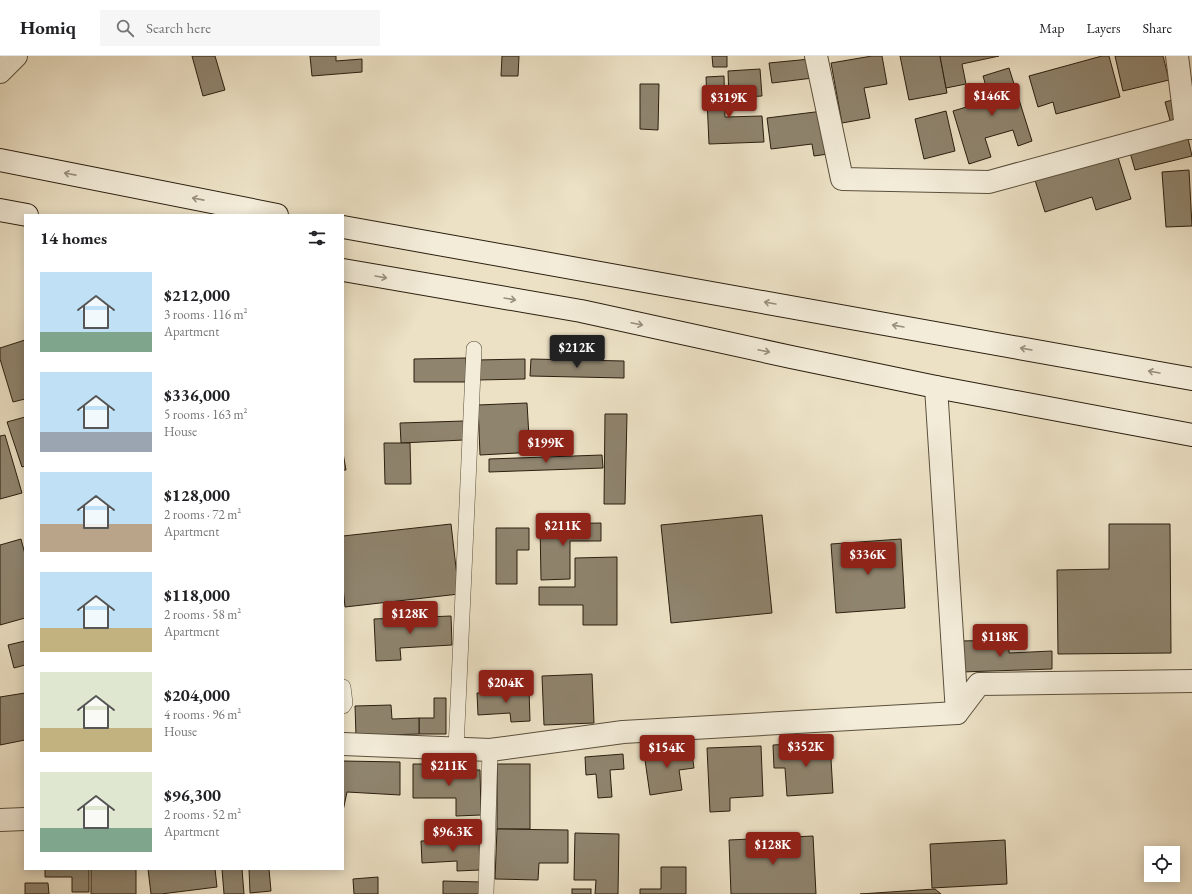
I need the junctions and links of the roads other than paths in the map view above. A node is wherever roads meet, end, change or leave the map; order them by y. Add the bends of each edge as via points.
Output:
1 (16, 56) edge
2 (816, 56) edge
3 (1177, 56) edge
4 (0, 72) edge
5 (1189, 128) edge
6 (0, 160) edge
7 (0, 210) edge
8 (24, 214) edge
9 (272, 214) edge
10 (344, 227) edge
11 (344, 270) edge
12 (474, 349) dead end
13 (1192, 379) edge
14 (936, 387) junction
15 (1192, 435) edge
16 (1192, 681) edge
17 (957, 713) junction
18 (344, 744) edge
19 (456, 749) junction
20 (490, 750) junction
21 (24, 819) edge
22 (0, 820) edge
23 (486, 894) edge

1 - 4 main road
2 - 5 main road via 842,179 989,182
3 - 5 main road
9 -> 6 main road
7 - 8 main road
13 -> 10 main road
11 -> 14 main road via 581,311
12 - 19 lane
14 - 15 main road
14 - 17 main road
16 - 17 main road via 979,684
17 - 20 main road via 622,732
18 - 19 main road
19 - 20 main road
20 - 23 lane
21 - 22 main road

